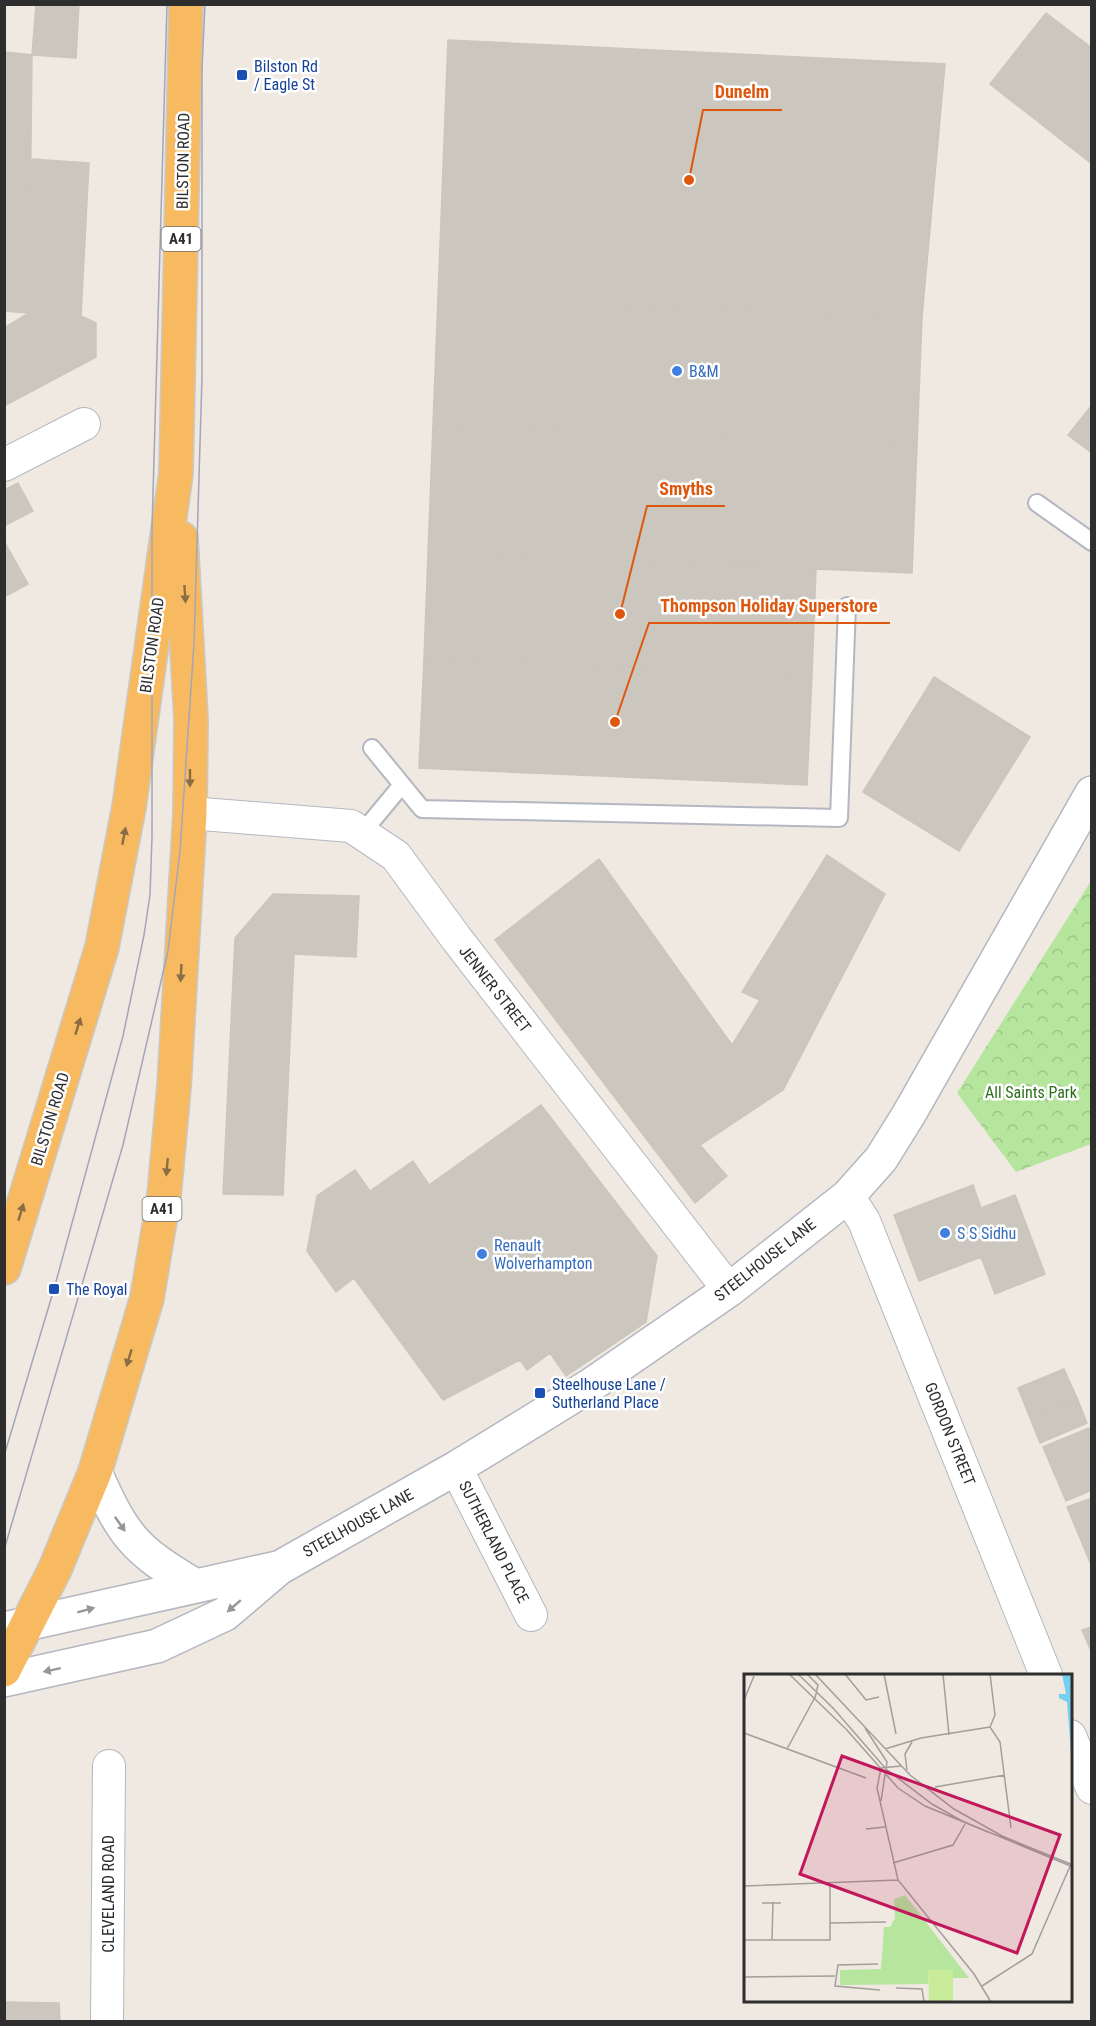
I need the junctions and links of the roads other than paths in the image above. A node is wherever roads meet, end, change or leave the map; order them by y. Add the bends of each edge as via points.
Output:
1 (186, 4) edge
2 (84, 424) dead end
3 (4, 465) edge
4 (176, 473) junction
5 (1036, 503) dead end
6 (1092, 542) edge
7 (847, 606) dead end
8 (372, 748) dead end
9 (401, 786) junction
10 (1092, 793) edge
11 (190, 813) junction
12 (362, 833) junction
13 (848, 1196) junction
14 (4, 1268) edge
15 (729, 1290) junction
16 (456, 1468) junction
17 (95, 1472) junction
18 (279, 1568) junction
19 (194, 1585) junction
20 (531, 1615) dead end
21 (17, 1627) edge
22 (4, 1671) edge
23 (1046, 1674) edge
24 (4, 1680) edge
25 (1080, 1746) edge
26 (109, 1766) dead end
27 (1092, 1788) edge
28 (107, 2022) edge

1 - 4 highway, BILSTON ROAD / A41
2 - 3 street
4 -> 11 highway, A41 via 186,603
14 -> 4 highway, BILSTON ROAD / A41 via 102,947 129,807
5 - 6 lane
7 - 9 lane via 839,818 422,809
8 - 9 lane
9 - 12 lane
10 - 13 street, STEELHOUSE LANE via 909,1114 881,1159
11 - 12 street, JENNER STREET via 351,826
11 -> 17 highway, A41 via 164,1196 147,1298
12 - 15 street, JENNER STREET via 396,856
13 - 15 street, STEELHOUSE LANE
13 - 23 street, GORDON STREET via 864,1221
15 - 16 street, STEELHOUSE LANE via 591,1385
16 - 18 street, STEELHOUSE LANE
16 - 20 street, SUTHERLAND PLACE
17 -> 19 street via 114,1515 135,1545
17 - 21 highway, A41 via 65,1547
18 - 19 street, STEELHOUSE LANE
18 -> 24 street, STEELHOUSE LANE via 225,1614 157,1646
21 -> 19 street, STEELHOUSE LANE
21 - 22 highway, A41
25 - 27 street
26 - 28 street, CLEVELAND ROAD

